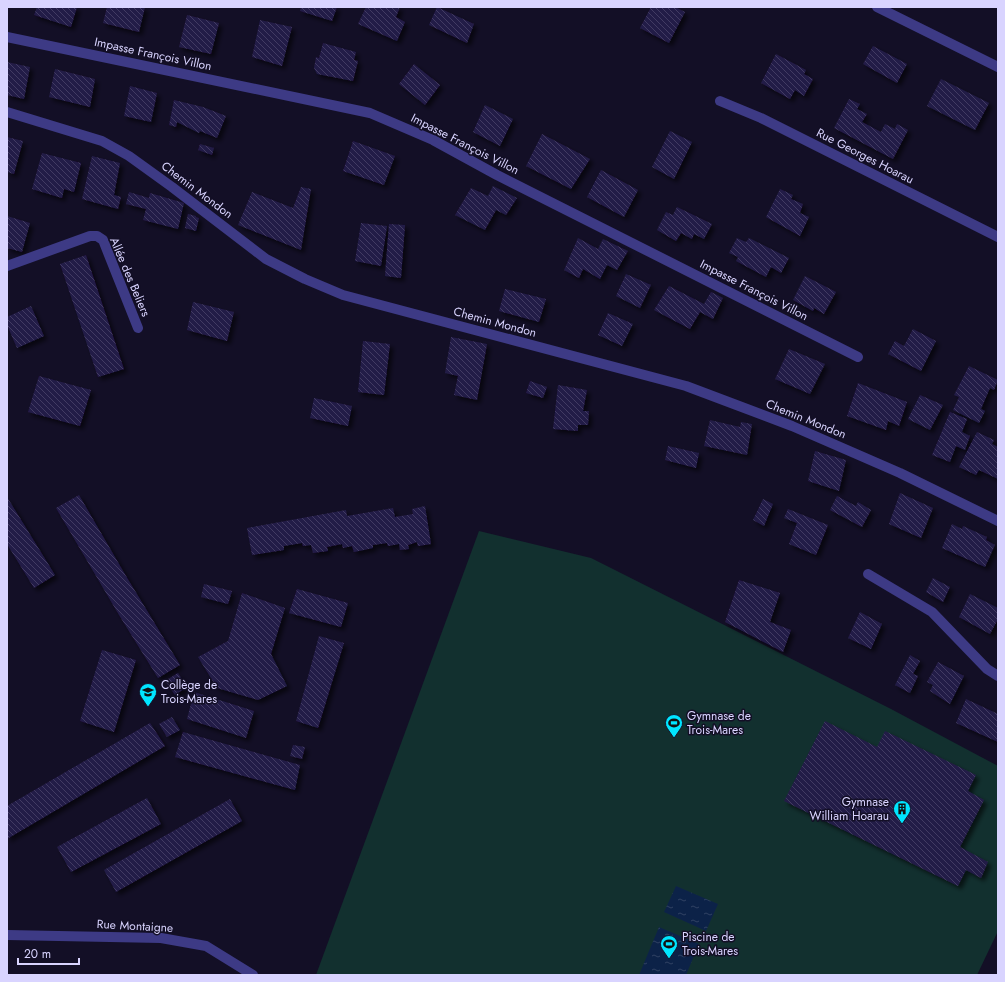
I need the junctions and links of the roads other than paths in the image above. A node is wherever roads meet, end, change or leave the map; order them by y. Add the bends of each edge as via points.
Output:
1 (877, 7) edge
2 (7, 37) edge
3 (998, 67) edge
4 (720, 101) dead end
5 (7, 112) edge
6 (998, 237) edge
7 (7, 266) edge
8 (138, 328) dead end
9 (858, 357) dead end
10 (998, 521) edge
11 (868, 574) dead end
12 (998, 676) edge
13 (7, 934) edge
14 (253, 975) edge

1 - 3 street
2 - 9 street, Impasse François Villon via 370,113 433,140
4 - 6 street, Rue Georges Hoarau via 761,118
5 - 10 street, Chemin Mondon via 102,141 129,156 266,259 304,279 343,295 686,386 792,426 900,473
7 - 8 street, Allée des Beliers via 90,236 97,236 103,240
11 - 12 street via 932,612 988,670
13 - 14 street, Rue Montaigne via 169,939 206,946

